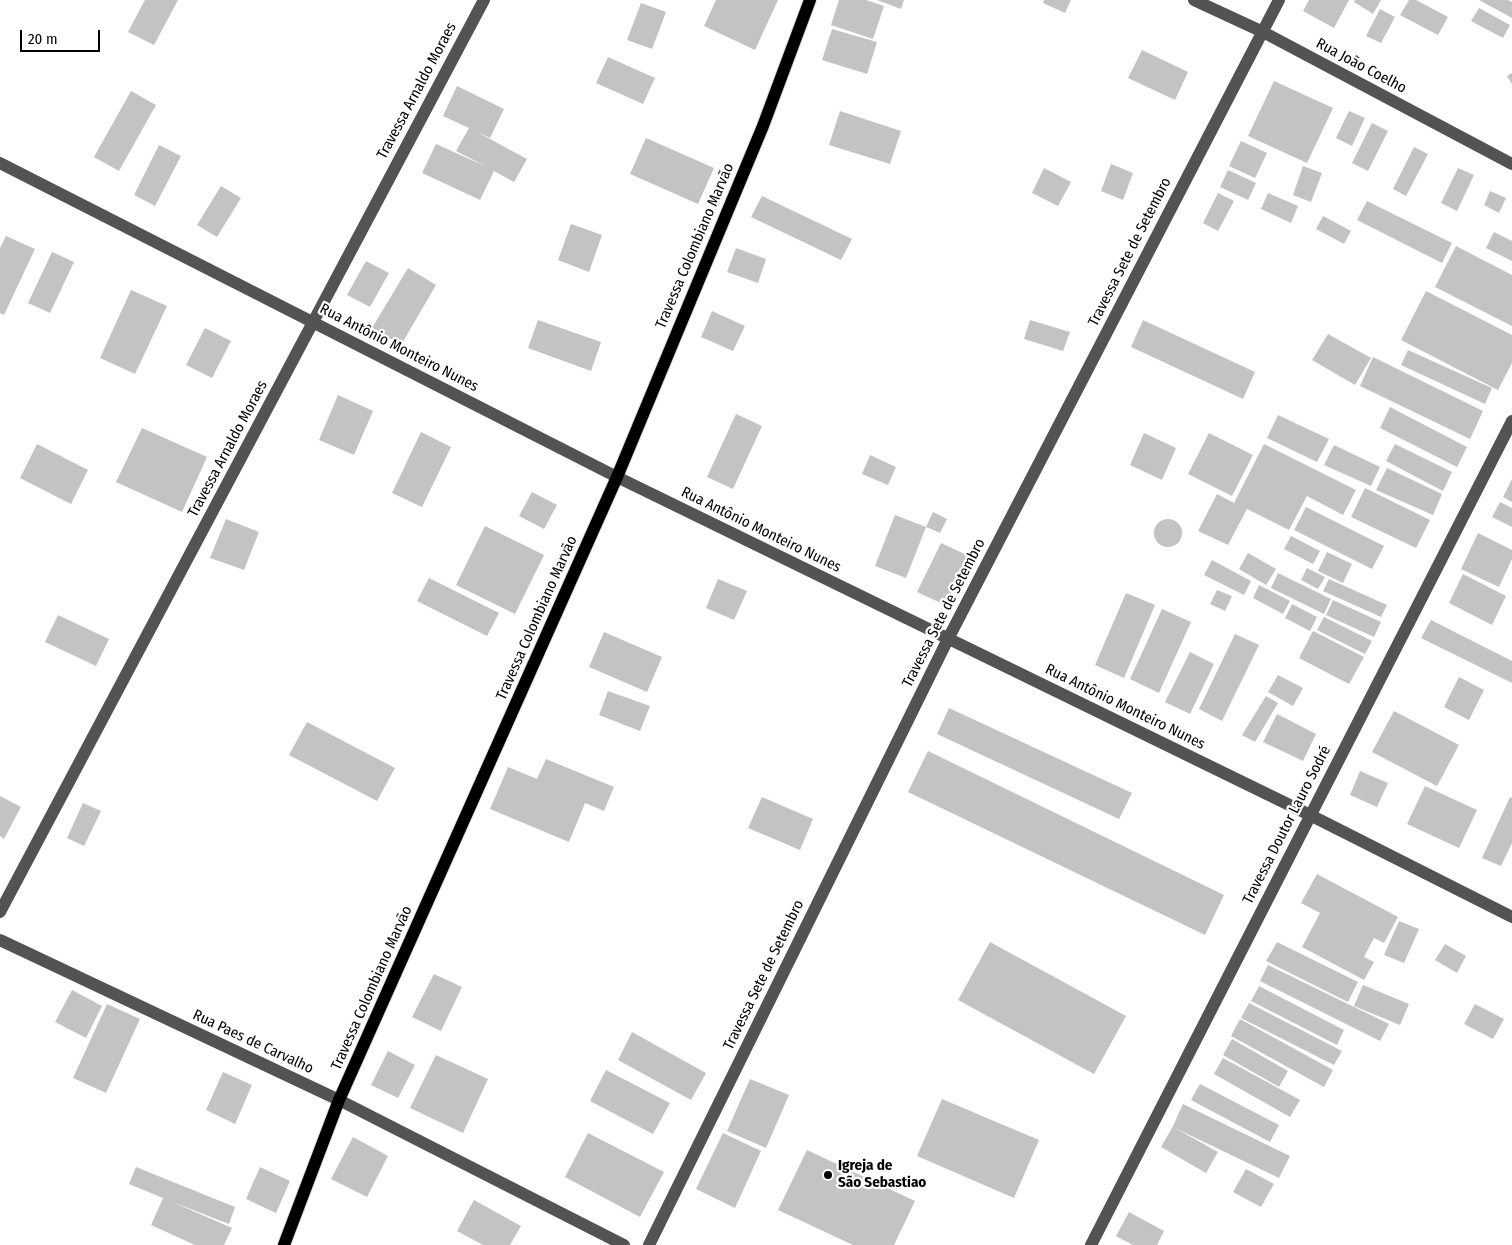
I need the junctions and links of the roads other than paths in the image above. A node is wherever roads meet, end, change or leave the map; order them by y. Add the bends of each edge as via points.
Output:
1 (484, 0) edge
2 (810, 0) edge
3 (1194, 0) edge
4 (1279, 0) edge
5 (1263, 32) junction
6 (0, 163) edge
7 (1512, 164) edge
8 (313, 323) junction
9 (1512, 421) edge
10 (617, 477) junction
11 (948, 640) junction
12 (1310, 815) junction
13 (0, 912) edge
14 (1512, 917) edge
15 (0, 940) edge
16 (339, 1100) junction
17 (284, 1245) edge
18 (624, 1245) edge
19 (649, 1245) edge
20 (1091, 1245) edge

1 - 8 street, Travessa Arnaldo Moraes
2 - 10 main road, Travessa Colombiano Marvão via 763,126
3 - 5 street, Rua João Coelho
4 - 5 street, Travessa Sete de Setembro
5 - 7 street, Rua João Coelho
5 - 11 street, Travessa Sete de Setembro
6 - 8 street, Rua Antônio Monteiro Nunes
8 - 10 street, Rua Antônio Monteiro Nunes
8 - 13 street, Travessa Arnaldo Moraes
9 - 12 street, Travessa Doutor Lauro Sodré
10 - 11 street, Rua Antônio Monteiro Nunes
10 - 16 main road, Travessa Colombiano Marvão
11 - 12 street, Rua Antônio Monteiro Nunes
11 - 19 street, Travessa Sete de Setembro
12 - 14 street, Rua Antônio Monteiro Nunes
12 - 20 street, Travessa Doutor Lauro Sodré
15 - 16 street, Rua Paes de Carvalho
16 - 17 main road, Travessa Colombiano Marvão
16 - 18 street, Rua Paes de Carvalho

